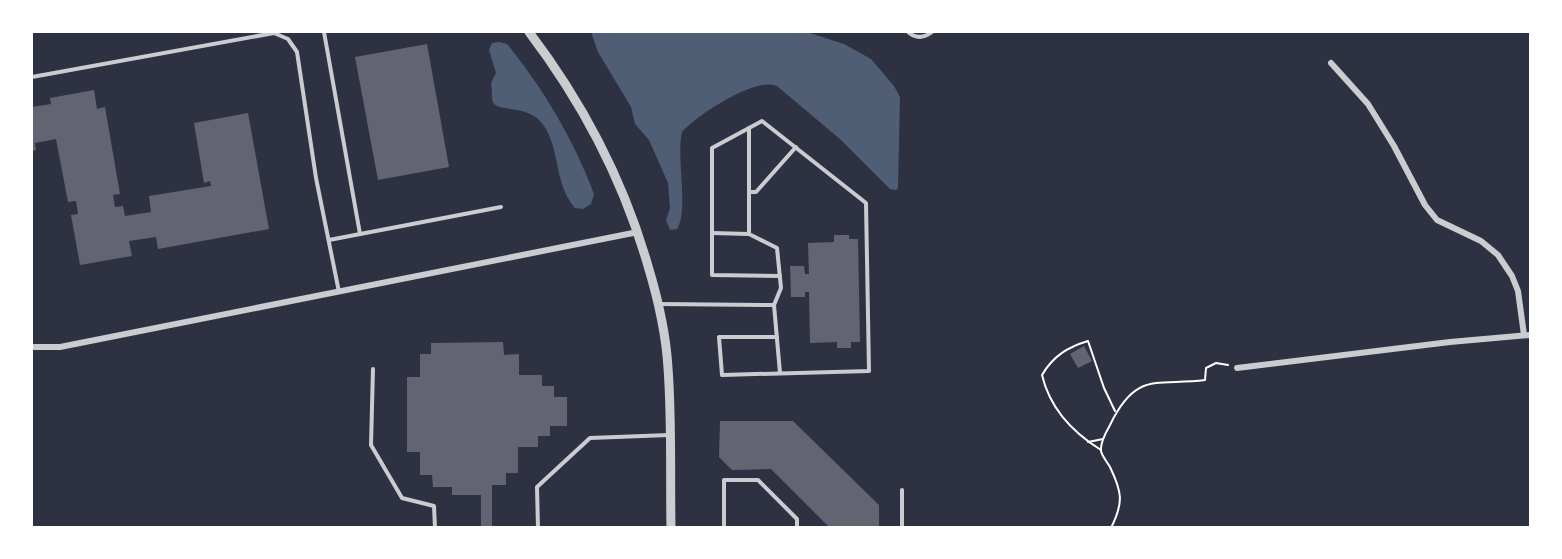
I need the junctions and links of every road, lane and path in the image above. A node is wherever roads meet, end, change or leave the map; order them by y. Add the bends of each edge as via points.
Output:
1 (324, 32) edge
2 (530, 32) edge
3 (908, 32) edge
4 (932, 32) edge
5 (1331, 63) dead end
6 (32, 77) edge
7 (749, 128) junction
8 (796, 147) junction
9 (749, 192) junction
10 (501, 207) dead end
11 (638, 232) junction
12 (712, 233) junction
13 (360, 234) junction
14 (749, 234) junction
15 (329, 240) junction
16 (780, 276) junction
17 (339, 292) junction
18 (659, 304) junction
19 (774, 305) junction
20 (1527, 335) edge
21 (777, 337) junction
22 (32, 347) edge
23 (1237, 368) joint
24 (373, 369) dead end
25 (780, 373) junction
26 (1116, 412) junction
27 (670, 435) junction
28 (1103, 439) junction
29 (1087, 442) junction
30 (1101, 450) junction
31 (902, 490) dead end
32 (435, 528) edge
33 (538, 528) edge
34 (671, 528) edge
35 (724, 528) edge
36 (797, 528) edge
37 (902, 528) edge
38 (1111, 528) edge

1 - 13 lane
2 - 11 street via 558,70 609,158
3 - 4 lane via 920,37
5 - 20 street via 1368,104 1437,220 1481,241 1503,262 1518,291
6 - 15 lane via 274,33 282,35 297,52
7 - 8 lane via 762,121
7 - 9 lane
7 - 12 lane via 712,148
8 - 9 lane via 756,192
8 - 25 lane via 866,203 869,371
9 - 14 lane
10 - 13 lane
11 - 17 street
11 - 18 street
12 - 14 lane
12 - 16 lane via 712,276
13 - 15 lane
14 - 16 lane via 777,249
15 - 17 lane
16 - 19 lane via 781,288
17 - 22 street via 60,347
18 - 19 lane
18 - 27 street via 668,368
19 - 21 lane
20 - 23 street
21 - 25 lane
21 - 25 lane via 719,337 722,375
23 - 26 path via 1216,363 1206,368 1205,380 1159,381 1141,386 1128,395
24 - 32 lane via 371,445 402,498 435,506
26 - 28 path
26 - 29 path via 1088,341 1073,345 1049,363 1042,375 1050,399
27 - 33 lane via 590,438 537,487
27 - 34 street
28 - 29 path
28 - 30 path
29 - 30 path
30 - 38 path via 1119,486 1121,501
31 - 37 lane
35 - 36 lane via 724,480 758,480 797,519

